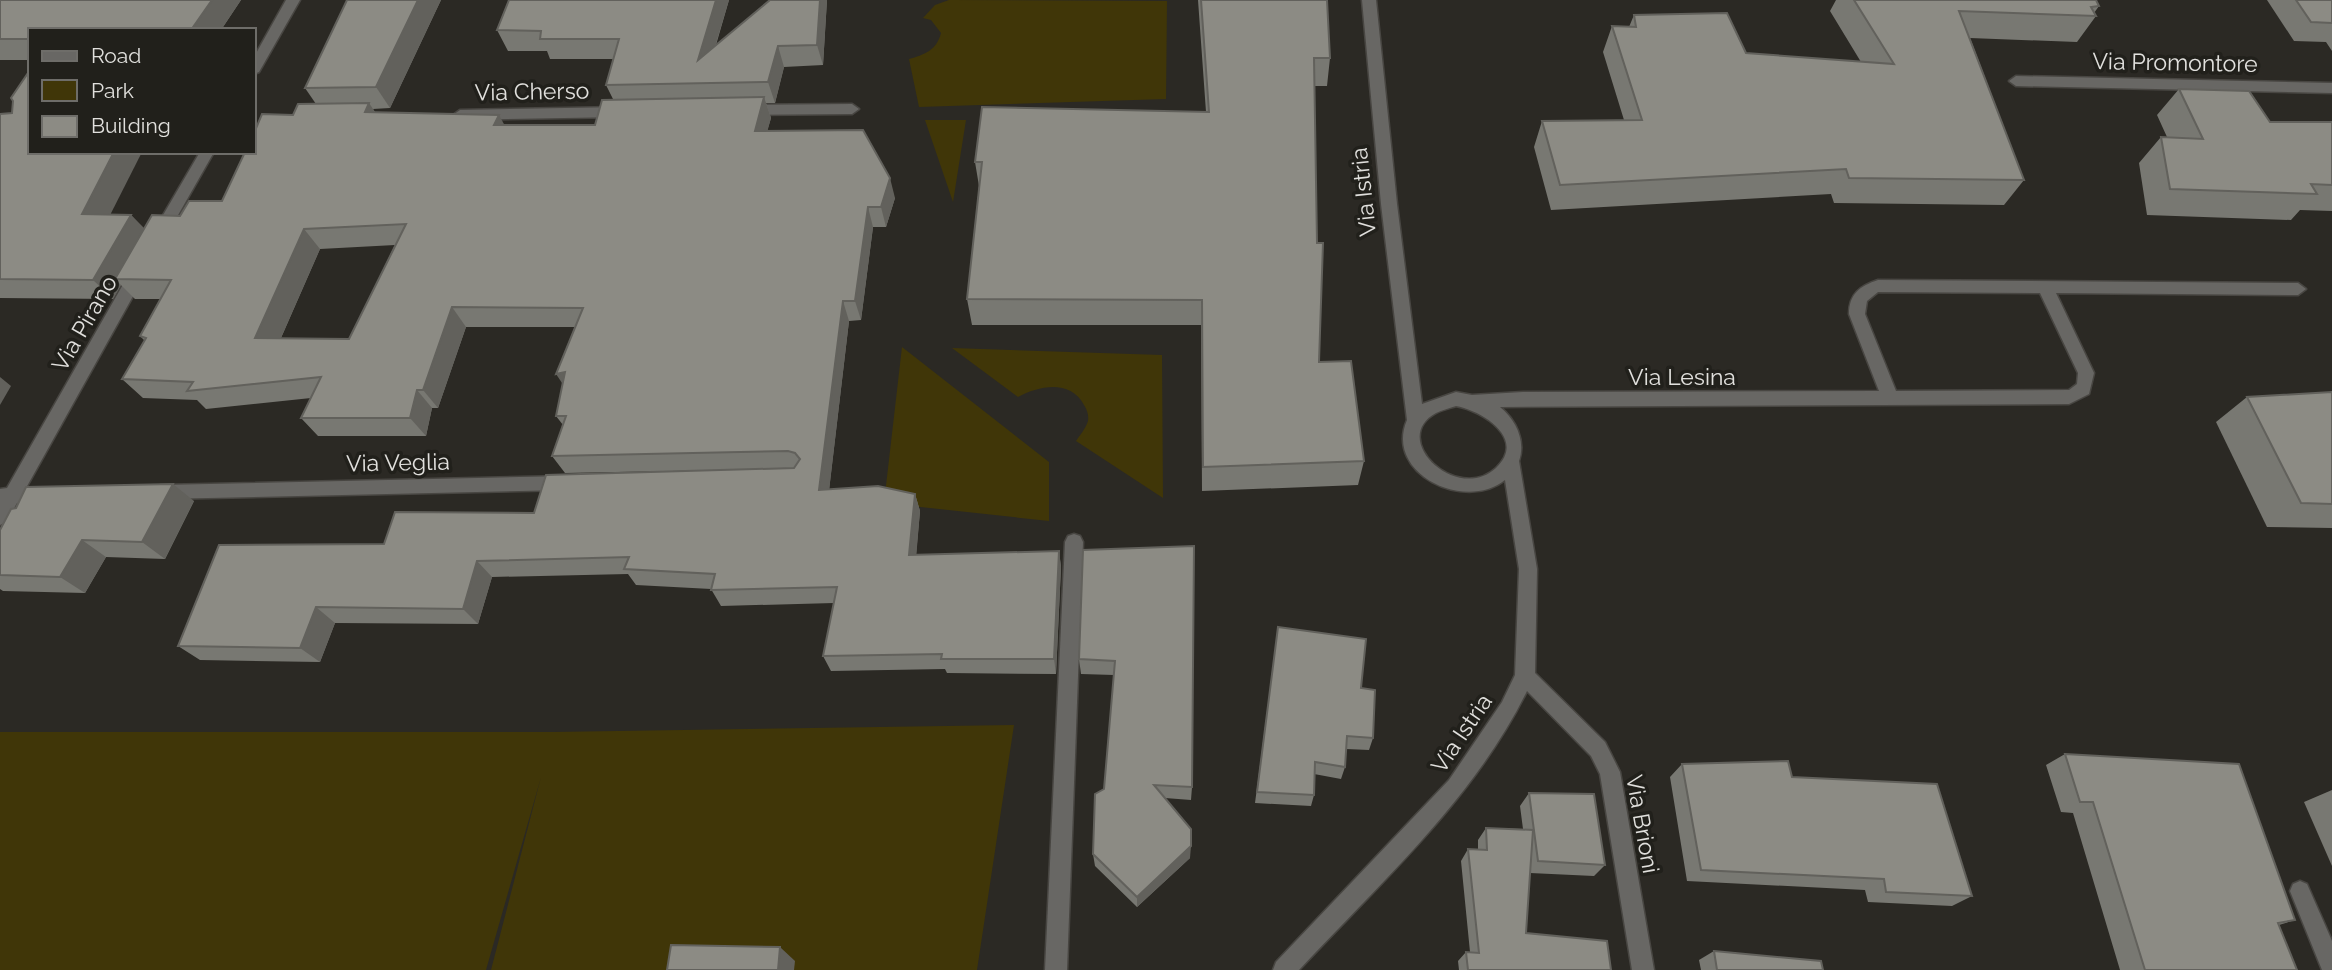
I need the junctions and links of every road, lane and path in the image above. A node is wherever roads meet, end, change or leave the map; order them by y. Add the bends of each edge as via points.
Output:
1 (293, 0) edge
2 (1369, 0) edge
3 (256, 65) edge
4 (2016, 82) dead end
5 (2332, 88) edge
6 (852, 108) dead end
7 (727, 110) edge
8 (629, 112) edge
9 (449, 115) edge
10 (206, 154) edge
11 (2045, 286) junction
12 (2298, 289) dead end
13 (1890, 398) junction
14 (1474, 402) junction
15 (1415, 419) junction
16 (1511, 463) junction
17 (587, 482) edge
18 (142, 493) edge
19 (58, 495) edge
20 (6, 496) edge
21 (0, 517) edge
22 (1074, 542) dead end
23 (1525, 676) junction
24 (2300, 891) dead end
25 (2332, 967) edge
26 (1056, 970) edge
27 (1284, 970) edge
28 (1643, 970) edge

1 - 3 street
2 - 15 street, Via Istria
4 - 5 street, Via Promontore
6 - 7 street
8 - 9 street, Via Cherso
10 - 20 street, Via Pirano
11 - 12 street
11 - 13 street via 1886,285 1866,290 1857,314
11 - 13 street, Via Lesina via 2086,373 2087,383 2077,395
13 - 14 street, Via Lesina
14 - 15 street via 1439,402
14 - 16 street, Via Istria via 1490,409 1512,434
15 - 16 street, Via Istria via 1410,432 1416,459 1440,480 1474,486 1503,474
16 - 23 street, Via Istria via 1528,569
17 - 18 street, Via Veglia
19 - 20 street
20 - 21 street, Via Pirano
22 - 26 street
23 - 27 street, Via Istria via 1456,787
23 - 28 street, Via Brioni via 1598,749 1610,772
24 - 25 street

